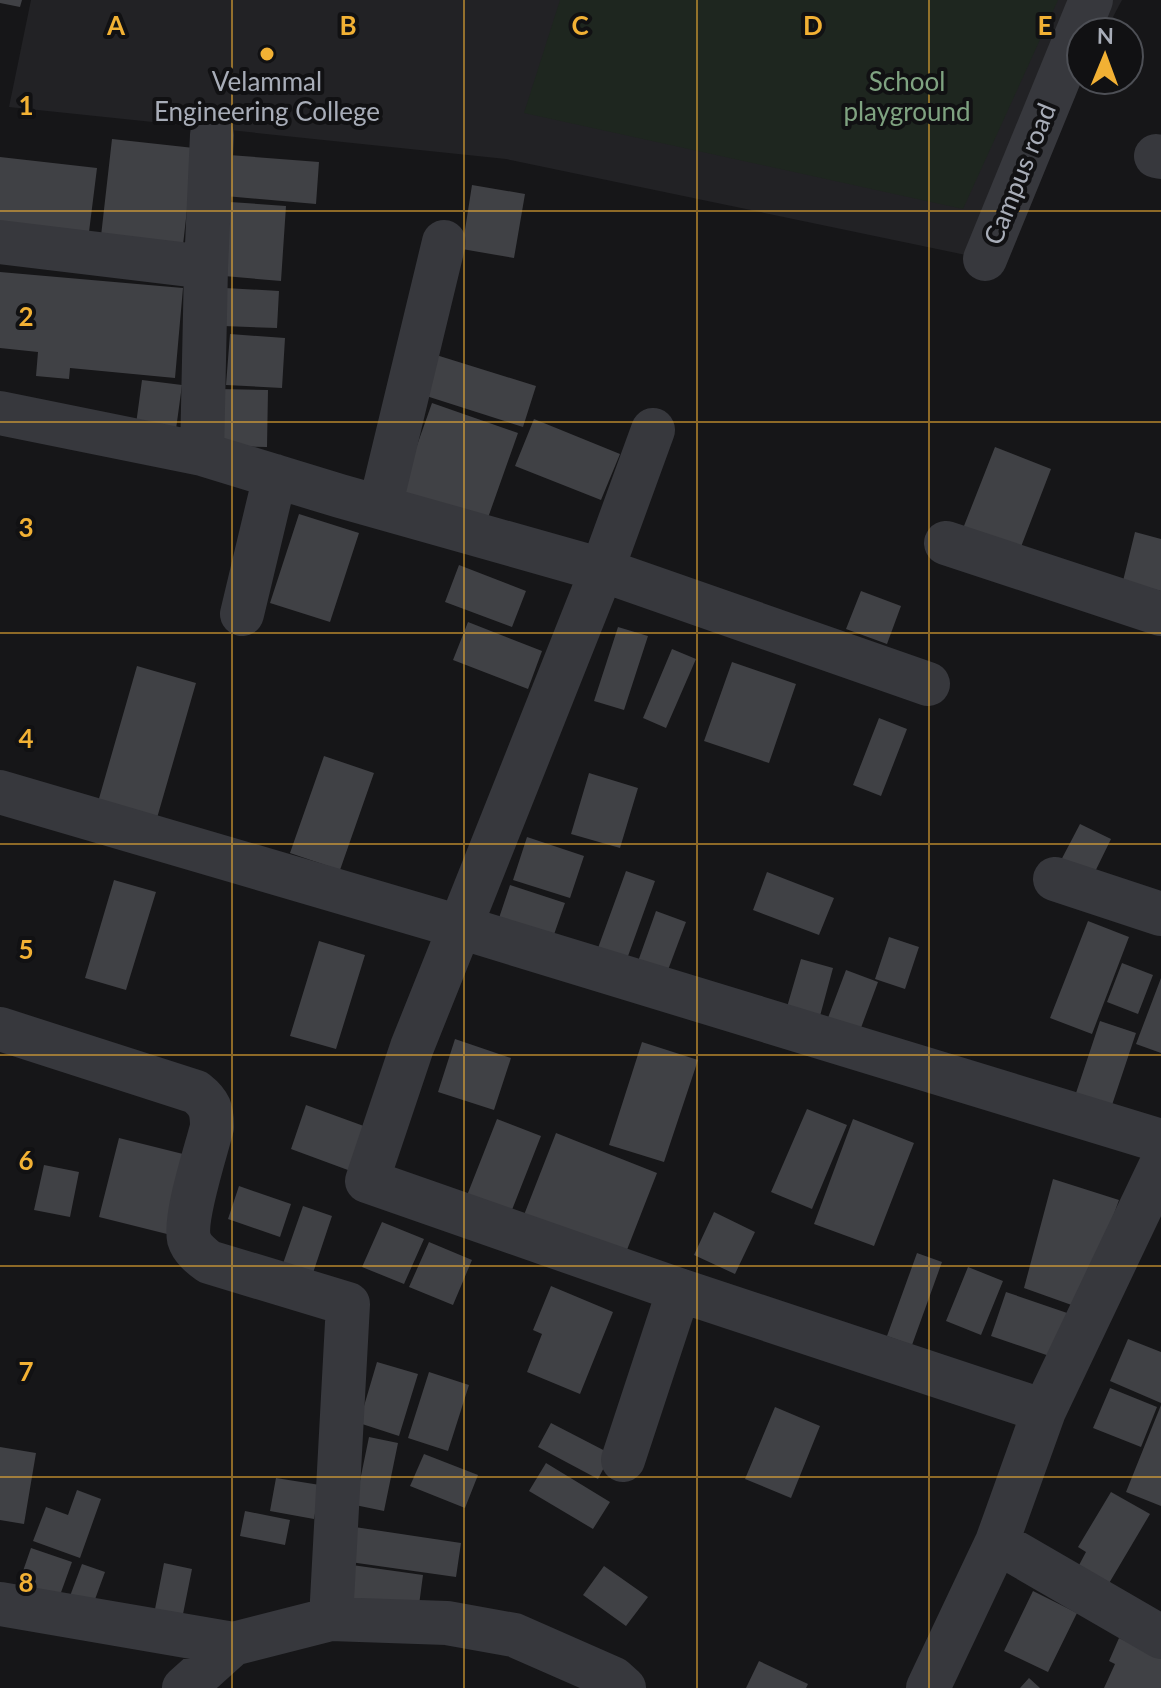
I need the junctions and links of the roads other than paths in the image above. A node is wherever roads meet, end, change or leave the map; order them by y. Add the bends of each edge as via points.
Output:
1 (1091, 0) edge
2 (212, 135) dead end
3 (0, 242) edge
4 (444, 242) dead end
5 (985, 259) dead end
6 (206, 267) junction
7 (0, 413) edge
8 (653, 430) dead end
9 (202, 454) junction
10 (275, 476) junction
11 (380, 507) junction
12 (946, 543) dead end
13 (602, 570) junction
14 (242, 614) dead end
15 (1161, 614) edge
16 (928, 684) dead end
17 (0, 792) edge
18 (1055, 879) dead end
19 (1161, 914) edge
20 (460, 927) junction
21 (0, 1029) edge
22 (1161, 1141) edge
23 (1161, 1165) edge
24 (679, 1290) junction
25 (1044, 1411) junction
26 (623, 1460) dead end
27 (997, 1542) junction
28 (0, 1604) edge
29 (331, 1619) junction
30 (1161, 1637) edge
31 (233, 1644) junction
32 (184, 1688) edge
33 (624, 1688) edge
34 (928, 1688) edge

1 - 5 street, Campus road
2 - 6 street
3 - 6 street
4 - 11 street
6 - 9 street
7 - 9 street
8 - 13 street
9 - 10 street
10 - 11 street
10 - 14 street
11 - 13 street
12 - 15 street
13 - 16 street
13 - 20 street
17 - 20 street
18 - 19 street
20 - 22 street
20 - 24 street via 367,1181
21 - 29 street via 196,1092 207,1101 212,1119 189,1222 195,1251 209,1262 348,1304
23 - 25 street
24 - 25 street
24 - 26 street
25 - 27 street
27 - 30 street
27 - 34 street
28 - 31 street
29 - 31 street
29 - 33 street via 447,1623 514,1635
31 - 32 street

